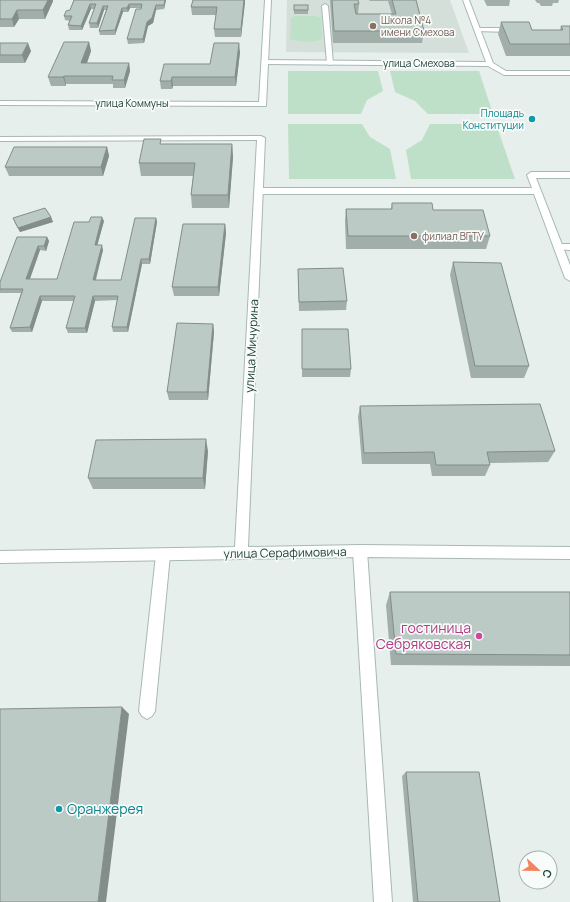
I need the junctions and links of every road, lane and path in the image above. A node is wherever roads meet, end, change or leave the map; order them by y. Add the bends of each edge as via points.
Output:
1 (268, 0) edge
2 (466, 0) edge
3 (325, 6) dead end
4 (477, 30) junction
5 (518, 30) edge
6 (265, 62) junction
7 (330, 63) junction
8 (490, 64) junction
9 (570, 73) edge
10 (0, 103) edge
11 (0, 139) edge
12 (570, 175) edge
13 (259, 191) junction
14 (538, 191) junction
15 (559, 247) junction
16 (570, 247) edge
17 (570, 278) edge
18 (360, 551) junction
19 (241, 553) junction
20 (570, 553) edge
21 (163, 555) junction
22 (0, 557) edge
23 (148, 711) dead end
24 (383, 902) edge

1 - 6 street
2 - 4 street
3 - 7 street
4 - 5 street
4 - 8 street
6 - 7 street, улица Смехова
6 - 10 street, улица Коммуны via 264,104
7 - 8 street, улица Смехова
8 - 9 street, улица Смехова via 504,73
11 - 13 street, улица Мичурина via 261,138
12 - 14 street via 531,175
13 - 14 street
13 - 19 street, улица Мичурина
14 - 15 street
15 - 16 street
15 - 17 street
18 - 19 street, улица Серафимовича
18 - 20 street, улица Серафимовича
18 - 24 street
19 - 21 street, улица Серафимовича
21 - 22 street, улица Серафимовича
21 - 23 street

